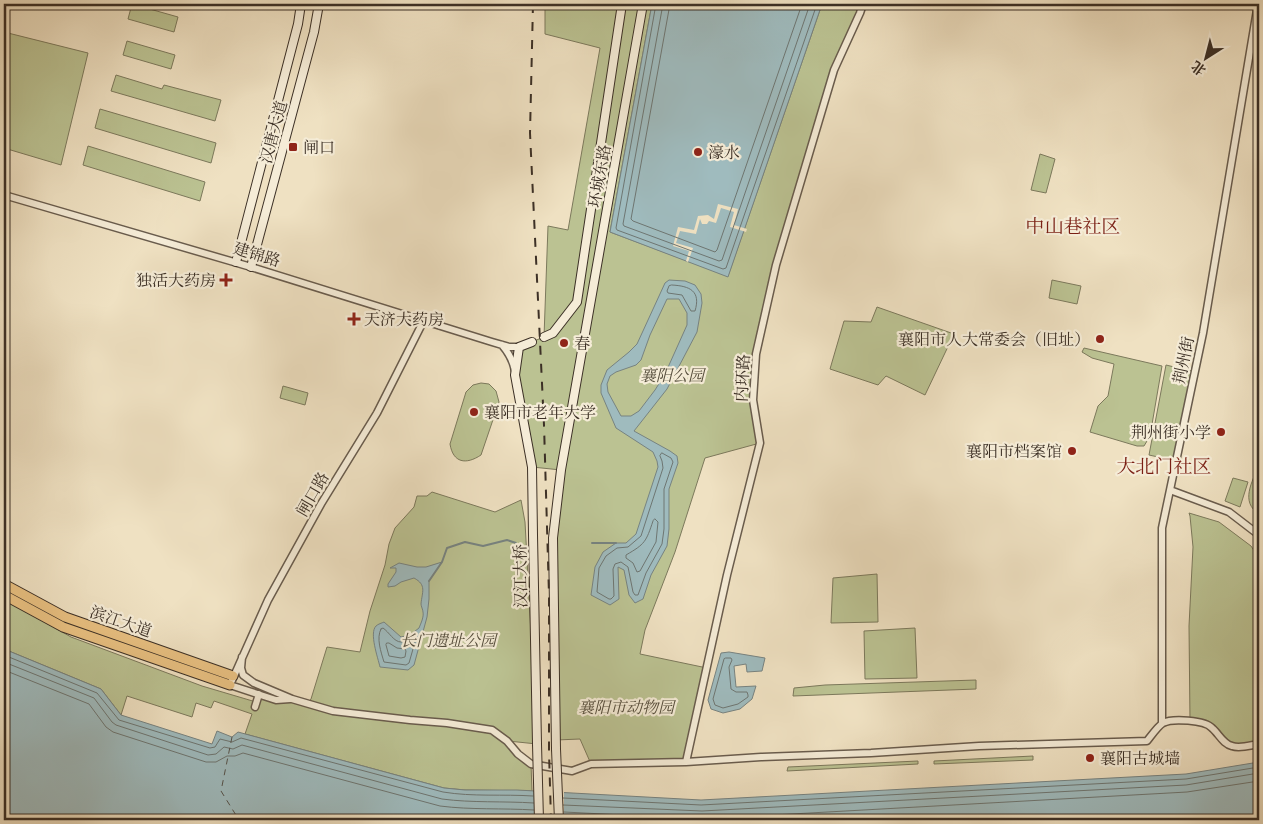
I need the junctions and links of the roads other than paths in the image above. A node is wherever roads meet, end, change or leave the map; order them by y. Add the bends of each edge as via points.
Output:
1 (301, 4) edge
2 (318, 4) edge
3 (622, 4) edge
4 (643, 4) edge
5 (864, 4) edge
6 (1258, 4) edge
7 (4, 195) edge
8 (236, 262) junction
9 (251, 267) junction
10 (424, 320) junction
11 (544, 337) dead end
12 (532, 342) dead end
13 (501, 344) junction
14 (519, 347) junction
15 (582, 352) joint
16 (515, 375) junction
17 (1170, 490) junction
18 (1259, 535) edge
19 (4, 584) edge
20 (4, 595) edge
21 (242, 658) junction
22 (234, 676) junction
23 (230, 685) junction
24 (259, 694) junction
25 (292, 699) junction
26 (255, 707) dead end
27 (1162, 724) junction
28 (1259, 744) edge
29 (686, 762) junction
30 (539, 820) edge
31 (559, 820) edge

1 - 8 main road, 汉唐大道
2 - 9 main road, 汉唐大道 via 314,32
3 - 11 main road, 环城东路 via 577,302 553,333
4 - 15 main road, 环城东路
5 - 29 street, 内环路 via 834,70 776,264 756,354 753,400 760,443
6 - 17 street, 荆州街 via 1203,333
7 - 8 street, 建锦路
8 - 9 street, 建锦路
9 - 10 street, 建锦路
10 - 13 street, 建锦路
10 - 21 street, 闸口路 via 378,413 321,504 268,600
12 - 14 main road
13 - 14 street, 建锦路
13 - 16 street via 510,355
14 - 16 main road, 汉江大桥
15 - 31 main road, 汉江大桥, bridge via 561,470 553,538
16 - 30 main road, 汉江大桥, bridge via 532,467
17 - 18 street via 1229,512
17 - 27 street, 荆州街 via 1162,528
19 - 22 main road, 滨江大道 via 66,618
20 - 23 main road, 滨江大道 via 63,627
21 - 22 street, 闸口路
21 - 25 street via 243,675
22 - 23 street, 闸口路
23 - 24 street
24 - 25 street via 276,700
24 - 26 street
25 - 29 street via 333,711 492,730 531,764 572,770 590,764
27 - 28 street via 1178,720 1198,722 1211,726 1230,746
27 - 29 street via 1147,741 980,746

